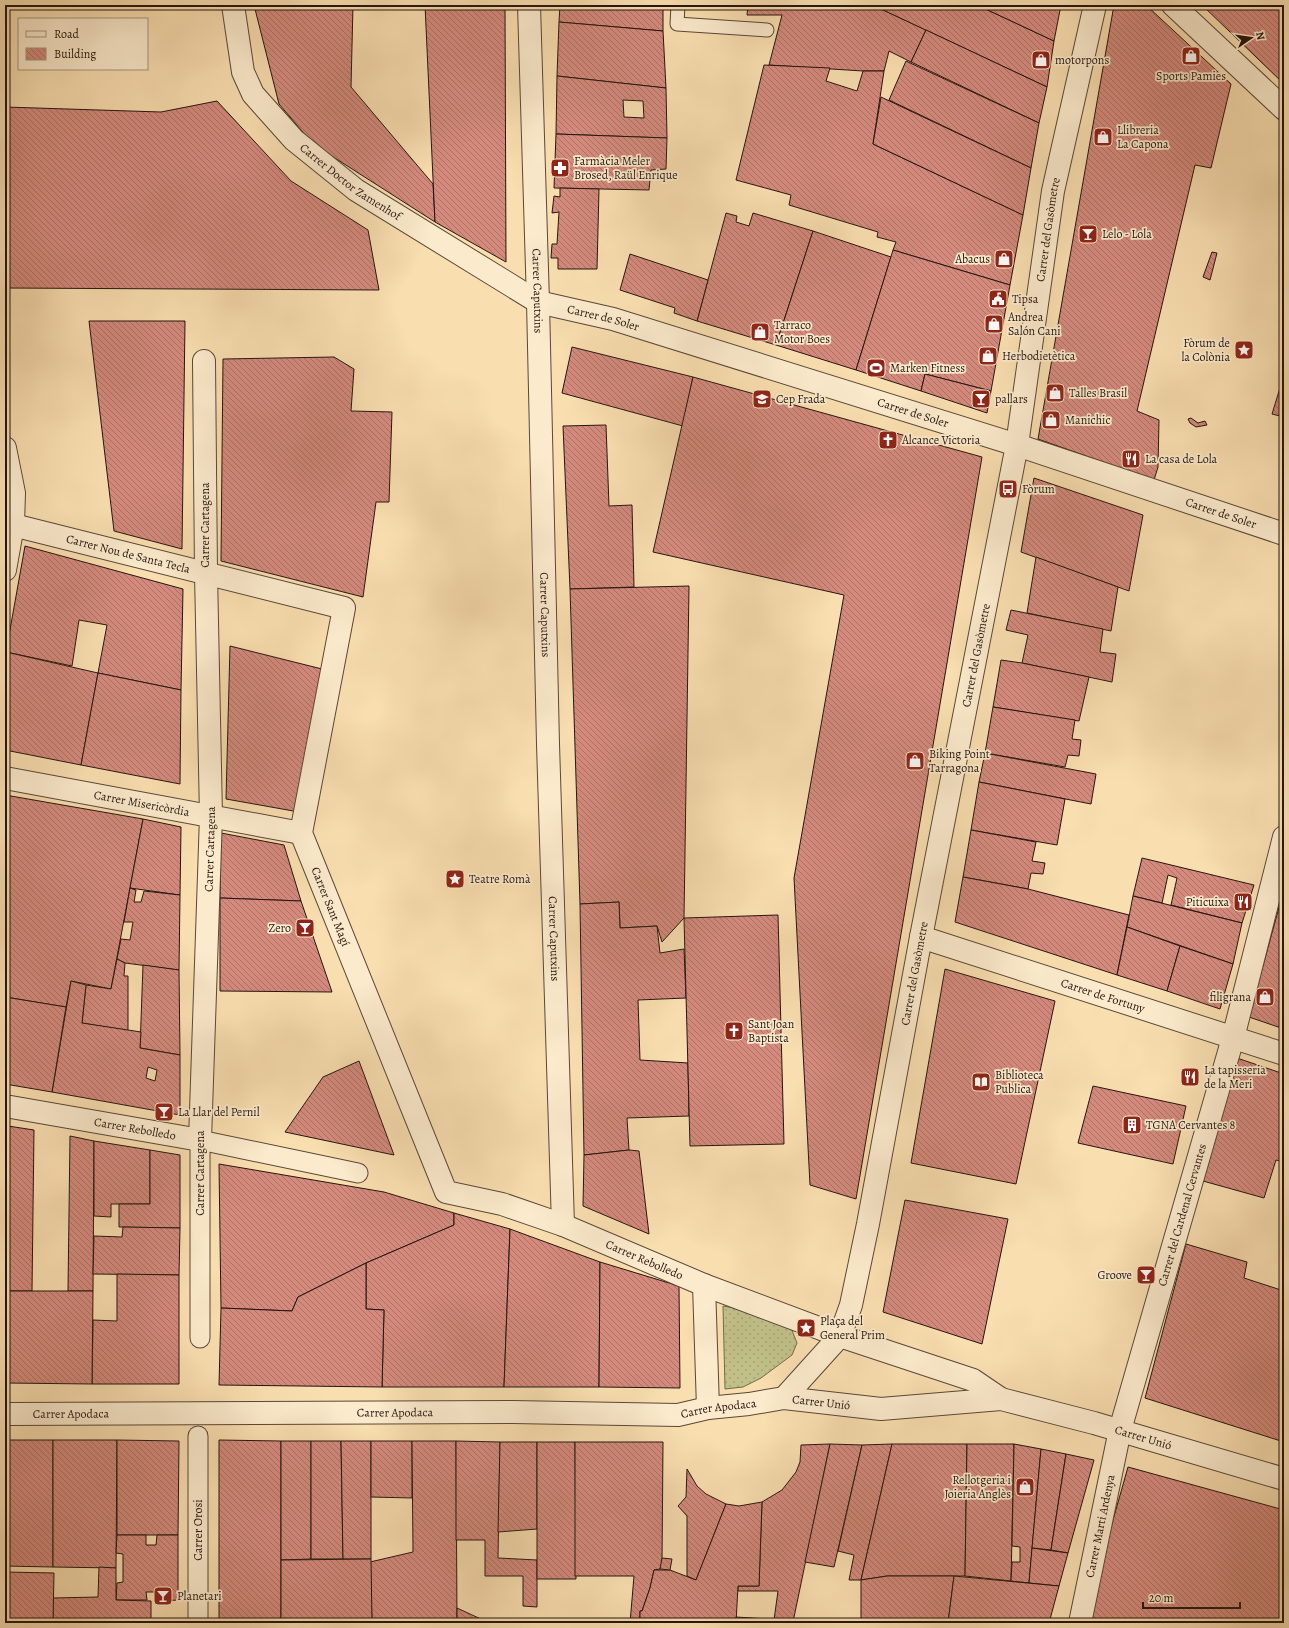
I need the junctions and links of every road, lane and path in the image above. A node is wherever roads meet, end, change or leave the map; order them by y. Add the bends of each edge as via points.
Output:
1 (234, 5) edge
2 (529, 5) edge
3 (678, 5) edge
4 (1095, 5) edge
5 (1173, 5) edge
6 (767, 30) dead end
7 (1284, 109) edge
8 (538, 302) junction
9 (204, 360) dead end
10 (1017, 445) junction
11 (5, 448) edge
12 (9, 524) edge
13 (1284, 534) edge
14 (5, 570) edge
15 (206, 573) junction
16 (5, 778) edge
17 (212, 816) junction
18 (301, 833) junction
19 (1284, 836) edge
20 (921, 937) junction
21 (1233, 1038) junction
22 (1284, 1054) edge
23 (5, 1106) edge
24 (200, 1140) junction
25 (358, 1173) dead end
26 (446, 1192) joint
27 (563, 1225) junction
28 (704, 1285) junction
29 (840, 1336) junction
30 (200, 1338) dead end
31 (784, 1398) junction
32 (1001, 1399) junction
33 (708, 1408) junction
34 (5, 1414) edge
35 (1120, 1430) junction
36 (198, 1436) dead end
37 (1284, 1479) edge
38 (198, 1623) edge
39 (1080, 1623) edge

1 - 8 street, Carrer Doctor Zamenhof via 242,72 252,94 294,140 356,190
2 - 8 street, Carrer Caputxins
3 - 6 lane via 677,24
4 - 10 street, Carrer del Gasòmetre via 1053,191
5 - 7 street
8 - 10 street, Carrer de Soler via 613,319
8 - 27 street, Carrer Caputxins via 548,752
9 - 15 street, Carrer Cartagena
10 - 13 street, Carrer de Soler
10 - 20 street, Carrer del Gasòmetre
11 - 12 street via 14,493
12 - 14 street
12 - 15 street, Carrer Nou de Santa Tecla
15 - 17 street, Carrer Cartagena
15 - 18 street, Carrer Nou de Santa Tecla via 344,608
16 - 17 street, Carrer Misericòrdia
17 - 18 street, Carrer Misericòrdia
17 - 24 street, Carrer Cartagena
18 - 26 street, Carrer Sant Magí
19 - 21 street, Carrer del Cardenal Cervantes
20 - 21 street, Carrer de Fortuny
20 - 29 street, Carrer del Gasòmetre via 868,1224 851,1305
21 - 22 street, Carrer de Fortuny
21 - 35 street, Carrer del Cardenal Cervantes
23 - 24 street, Carrer Rebolledo
24 - 25 street, Carrer Rebolledo
24 - 30 street, Carrer Cartagena
26 - 27 street, Carrer Rebolledo via 502,1204
27 - 28 street, Carrer Rebolledo
28 - 29 street, Carrer Rebolledo
28 - 33 street
29 - 31 street
29 - 32 street, Carrer Unió via 973,1380
31 - 32 street, Carrer Unió via 881,1409
31 - 33 street, Carrer Apodaca
32 - 35 street, Carrer Unió
33 - 34 street, Carrer Apodaca via 678,1415 513,1412
35 - 37 street, Carrer Unió
35 - 39 street, Carrer Marti Ardenya
36 - 38 street, Carrer Orosi

